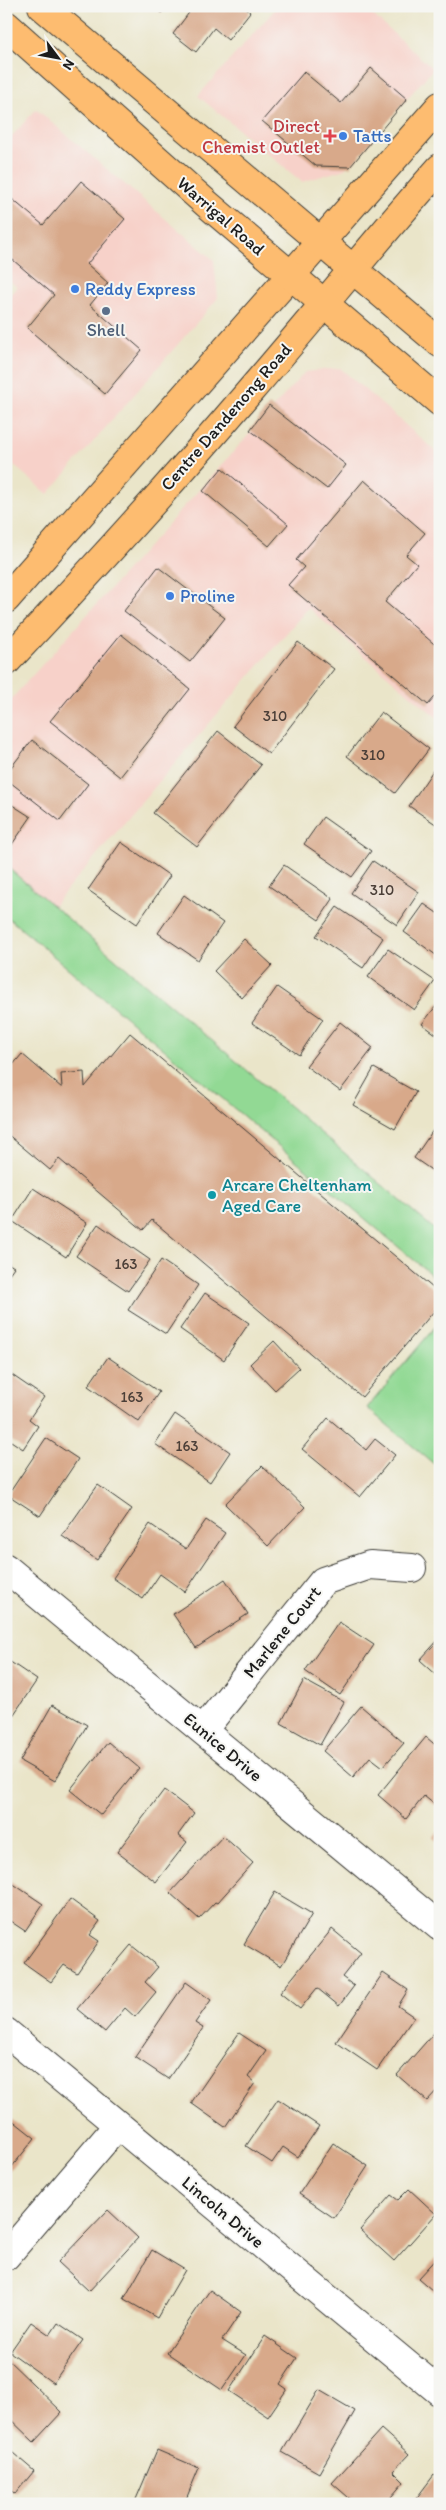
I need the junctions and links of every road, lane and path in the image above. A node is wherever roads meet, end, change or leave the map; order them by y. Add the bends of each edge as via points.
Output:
1 (42, 6) edge
2 (6, 25) edge
3 (440, 106) edge
4 (440, 168) edge
5 (321, 242) junction
6 (352, 268) junction
7 (291, 276) junction
8 (324, 303) junction
9 (440, 343) edge
10 (440, 402) edge
11 (6, 599) edge
12 (6, 662) edge
13 (6, 1568) edge
14 (412, 1568) dead end
15 (203, 1730) junction
16 (440, 1927) edge
17 (6, 2032) edge
18 (118, 2125) junction
19 (6, 2256) edge
20 (440, 2392) edge

1 - 5 main road
2 - 7 main road, Warrigal Road
3 - 5 main road
4 - 6 main road, Centre Dandenong Road
5 - 6 main road
5 - 7 main road
6 - 8 main road, Centre Dandenong Road
6 - 9 main road
7 - 8 main road, Warrigal Road
7 - 11 main road
8 - 10 main road, Warrigal Road
8 - 12 main road, Centre Dandenong Road via 148,508
13 - 15 street, Eunice Drive
14 - 15 street, Marlene Court via 370,1565 323,1581
15 - 16 street, Eunice Drive
17 - 18 street, Lincoln Drive
18 - 19 street
18 - 20 street, Lincoln Drive

